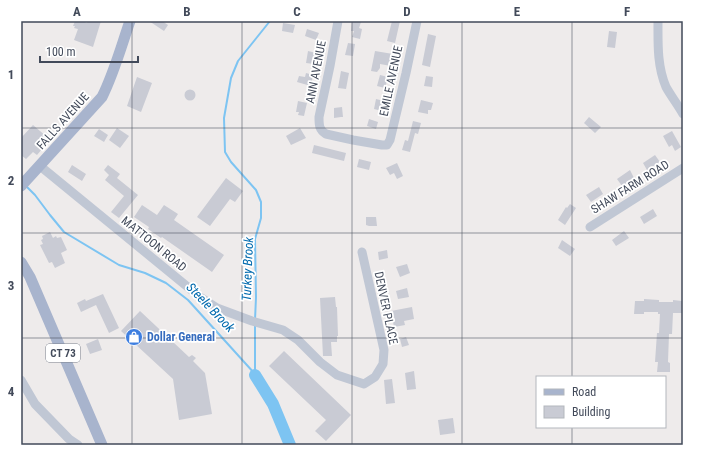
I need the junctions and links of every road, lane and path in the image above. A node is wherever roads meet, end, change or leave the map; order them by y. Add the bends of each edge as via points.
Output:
1 (130, 21) edge
2 (417, 21) edge
3 (658, 21) edge
4 (336, 22) edge
5 (683, 114) edge
6 (320, 127) joint
7 (683, 168) edge
8 (37, 170) junction
9 (21, 186) edge
10 (590, 227) dead end
11 (362, 252) dead end
12 (21, 262) edge
13 (21, 380) edge
14 (364, 384) joint
15 (78, 445) edge
16 (102, 445) edge

1 - 8 main road, FALLS AVENUE via 102,97
2 - 6 street, EMILE AVENUE via 387,145 326,134
3 - 5 street via 660,67 666,86
4 - 6 street, ANN AVENUE via 319,118
7 - 10 street, SHAW FARM ROAD
8 - 9 main road, FALLS AVENUE
8 - 14 street, MATTOON ROAD via 200,298 217,308 283,330 298,340 336,375
11 - 14 street, DENVER PLACE via 384,350 383,364 375,377
12 - 16 main road, CT 73 via 30,277
13 - 15 street via 35,404

